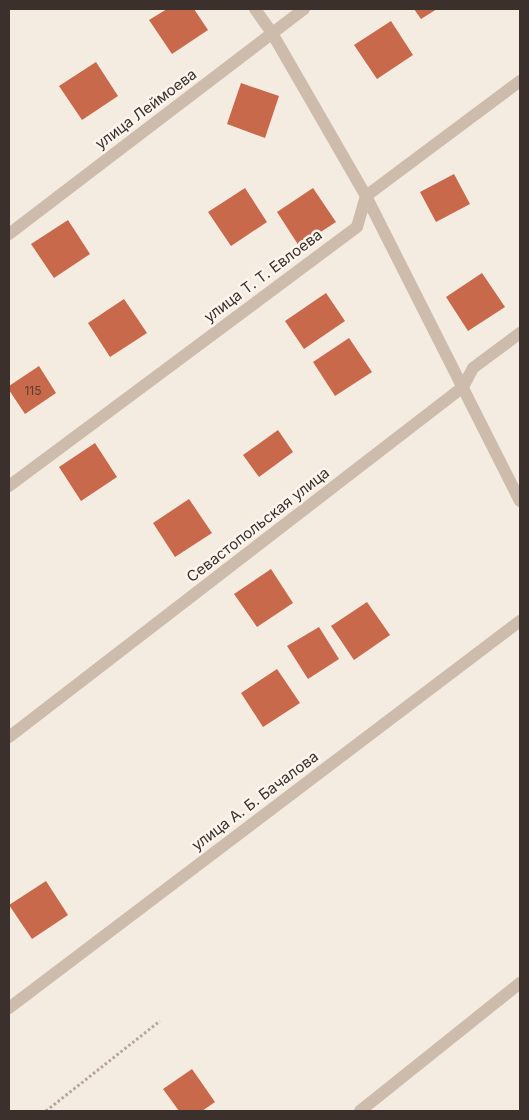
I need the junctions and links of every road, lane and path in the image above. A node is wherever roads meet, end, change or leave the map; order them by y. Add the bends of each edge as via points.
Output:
1 (255, 9) edge
2 (304, 9) edge
3 (272, 33) junction
4 (520, 81) edge
5 (366, 196) junction
6 (9, 234) edge
7 (520, 333) edge
8 (462, 387) junction
9 (9, 486) edge
10 (520, 501) edge
11 (520, 621) edge
12 (9, 737) edge
13 (520, 983) edge
14 (9, 1008) edge
15 (160, 1021) dead end
16 (46, 1111) edge
17 (360, 1111) edge

1 - 3 street
2 - 3 street, улица Леймоева
3 - 5 street
3 - 6 street, улица Леймоева
4 - 5 street
5 - 8 street
5 - 9 street, улица Т. Т. Евлоева via 357,227
7 - 8 street, Севастопольская улица via 473,368
8 - 10 street
8 - 12 street, Севастопольская улица
11 - 14 street, улица А. Б. Бачалова
13 - 17 street
15 - 16 path

